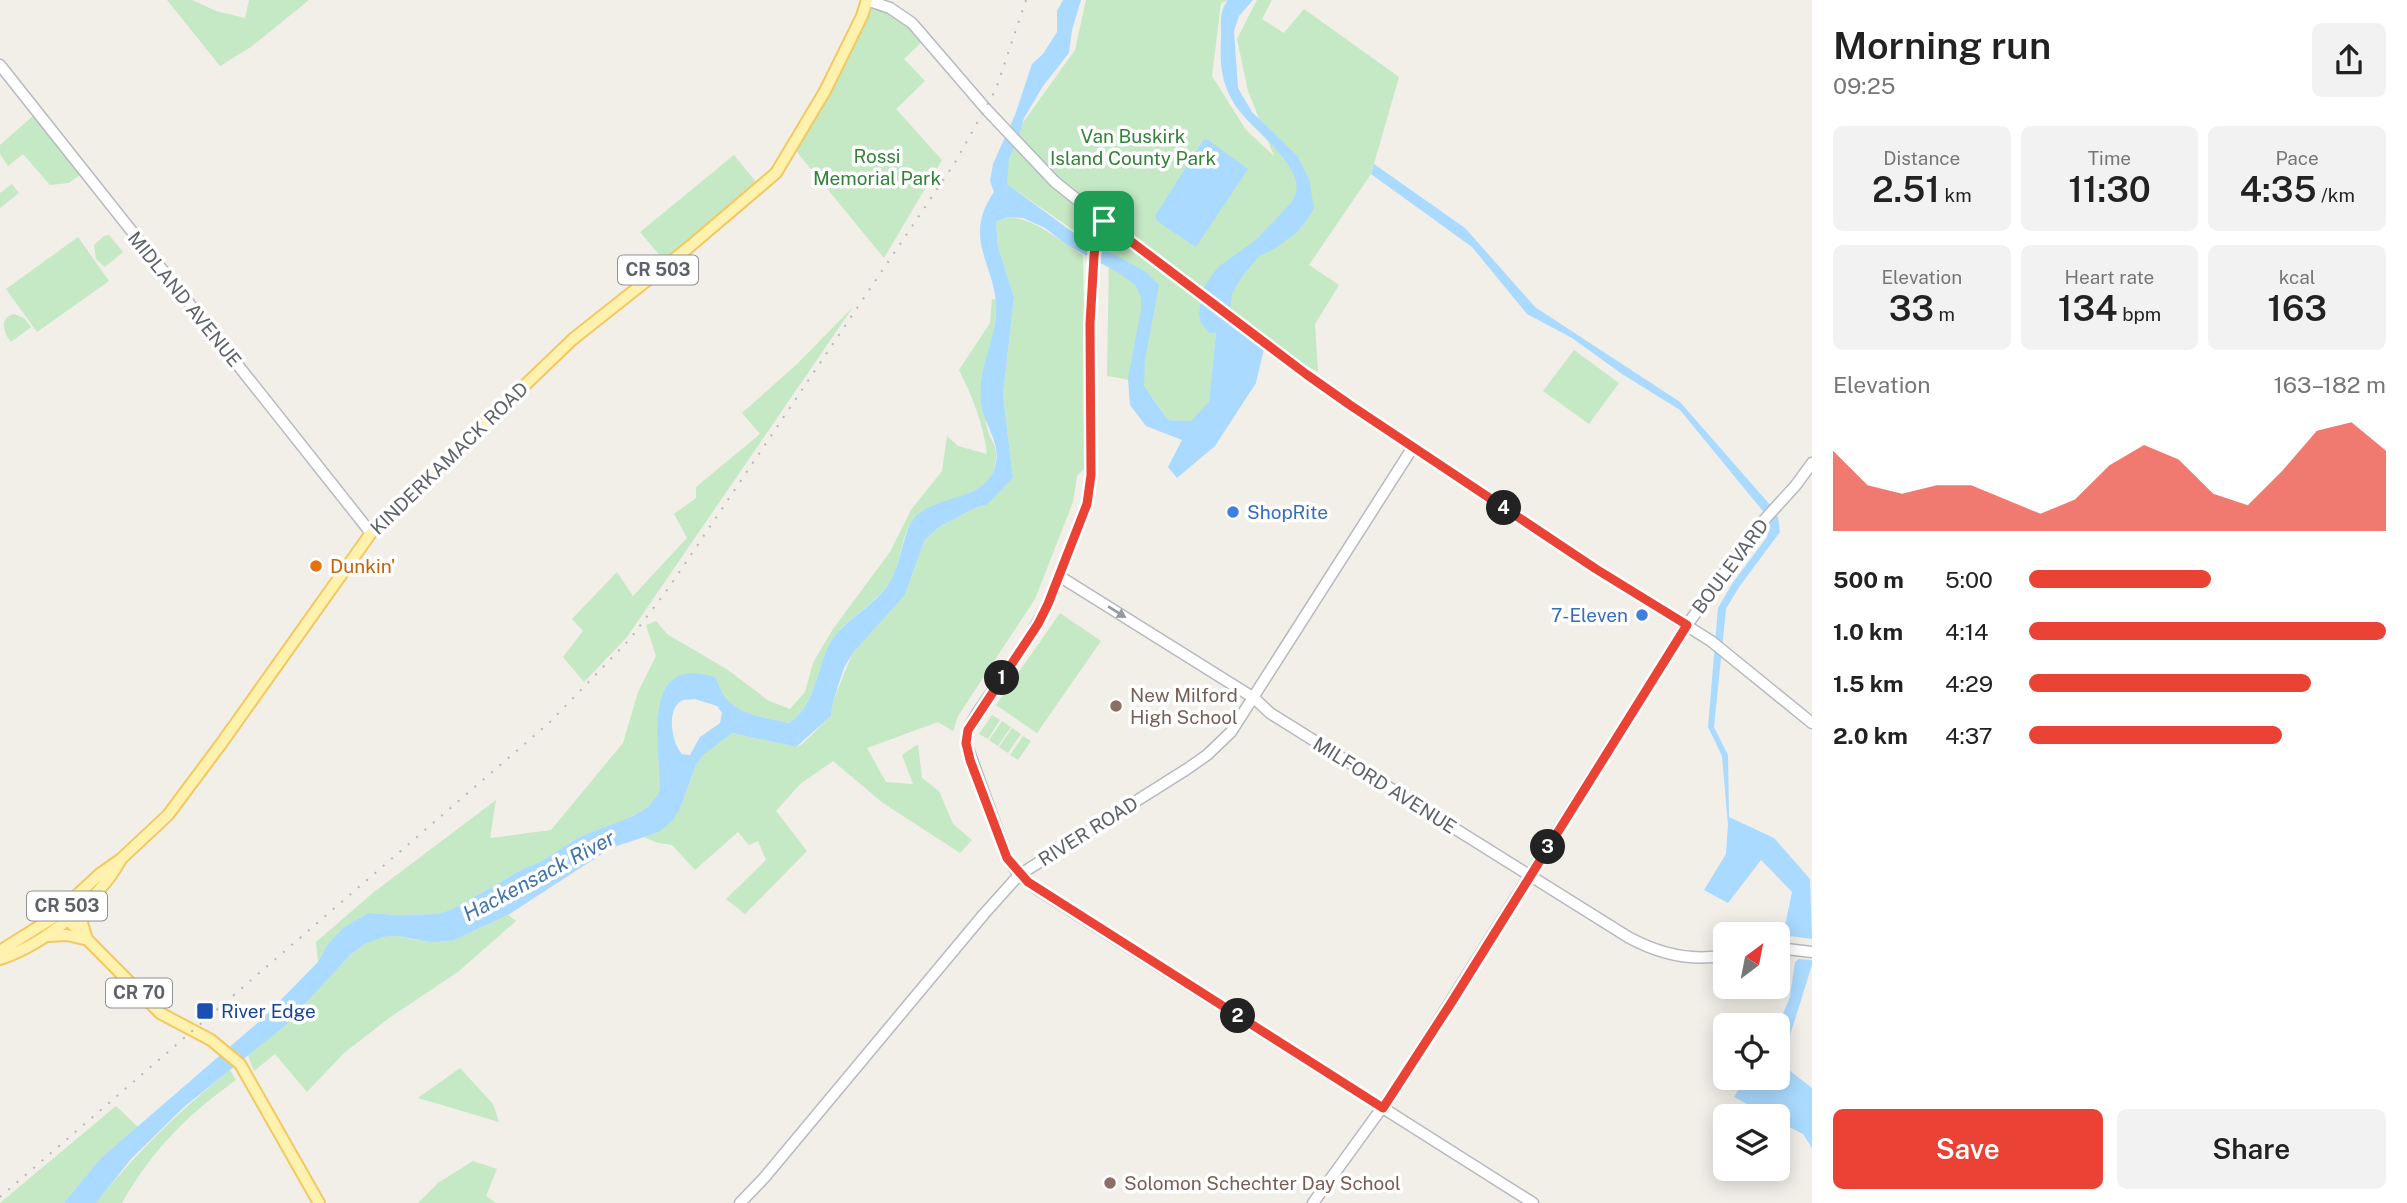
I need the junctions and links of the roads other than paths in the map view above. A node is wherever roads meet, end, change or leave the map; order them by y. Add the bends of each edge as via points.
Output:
1 (867, 0) edge
2 (891, 0) edge
3 (917, 27) junction
4 (0, 65) edge
5 (1104, 221) junction
6 (1413, 447) junction
7 (1812, 463) edge
8 (371, 533) junction
9 (1059, 576) junction
10 (1687, 625) junction
11 (1254, 698) junction
12 (1812, 723) edge
13 (121, 859) junction
14 (1019, 875) junction
15 (1530, 876) junction
16 (85, 904) junction
17 (68, 920) junction
18 (42, 937) junction
19 (88, 941) junction
20 (23, 947) junction
21 (4, 949) edge
22 (1790, 949) edge
23 (1812, 952) edge
24 (1713, 956) edge
25 (0, 959) edge
26 (1383, 1108) junction
27 (319, 1203) edge
28 (740, 1203) edge
29 (1313, 1203) edge
30 (1533, 1203) edge

1 - 3 street via 890,8
1 - 8 main road, KINDERKAMACK ROAD / CR 503 via 825,91 776,173 573,339
2 - 3 street
3 - 5 street via 1044,171
4 - 8 street, MIDLAND AVENUE
5 - 6 street via 1306,374
5 - 9 street via 1095,245 1090,324 1090,490
6 - 10 street
6 - 11 street, RIVER ROAD
7 - 10 street, BOULEVARD
8 - 13 main road, KINDERKAMACK ROAD / CR 503 via 186,792
9 -> 11 street, MILFORD AVENUE
9 - 14 street via 1038,624 976,715 966,743 1007,858
10 - 12 street
10 - 15 street, BOULEVARD
11 - 14 street, RIVER ROAD via 1236,726 1207,755
11 - 15 street, MILFORD AVENUE via 1270,713
13 - 16 main road
13 - 21 main road, KINDERKAMACK ROAD / CR 503 via 51,919
14 - 26 street
14 - 28 street, RIVER ROAD
15 - 24 street, MILFORD AVENUE via 1660,952
15 - 26 street, BOULEVARD
16 - 17 main road
16 - 19 main road via 82,923
17 - 18 main road
17 - 19 main road, CR 70
18 - 19 main road via 67,934
18 - 20 main road
19 - 27 main road, CR 70 via 160,1013 206,1036 240,1064
20 - 21 main road
20 - 25 main road
22 - 23 street
26 - 29 street, BOULEVARD
26 - 30 street

